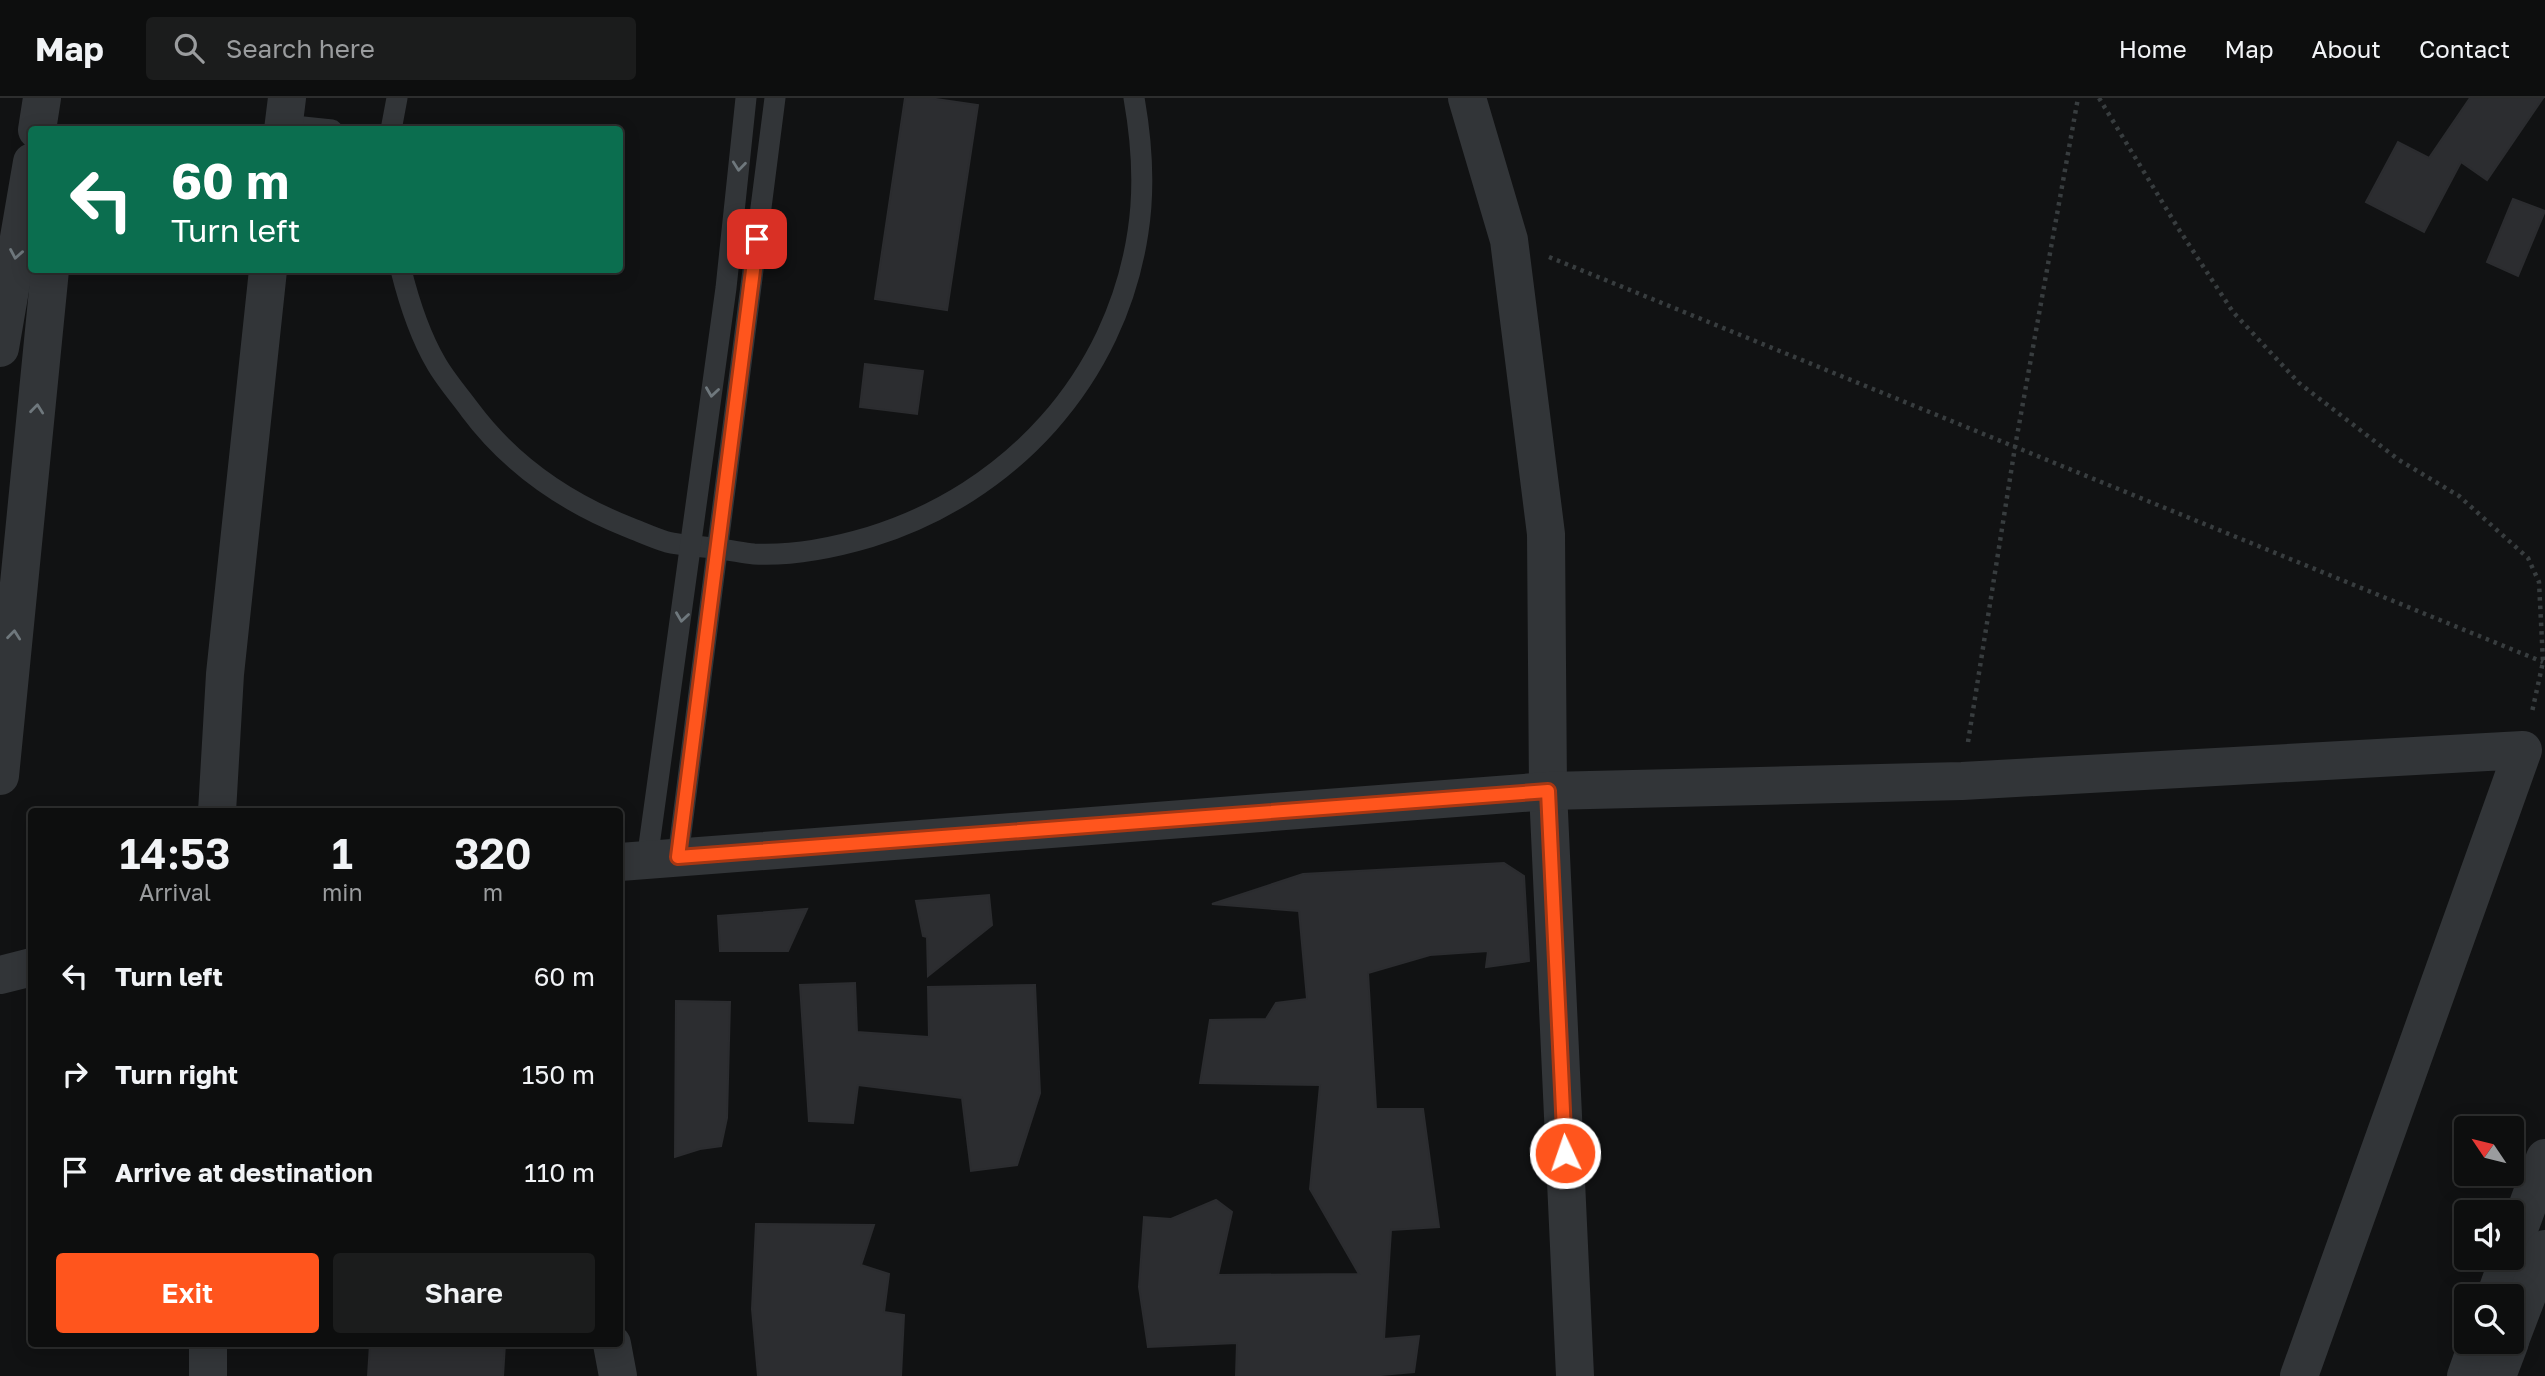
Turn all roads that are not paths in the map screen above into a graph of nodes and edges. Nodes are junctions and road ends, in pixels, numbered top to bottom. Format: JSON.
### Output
{"nodes":[{"id":1,"x":42,"y":98,"type":"edge"},
{"id":2,"x":68,"y":98,"type":"edge"},
{"id":3,"x":397,"y":98,"type":"edge"},
{"id":4,"x":1134,"y":98,"type":"edge"},
{"id":5,"x":1467,"y":98,"type":"edge"},
{"id":6,"x":746,"y":103,"type":"edge"},
{"id":7,"x":774,"y":104,"type":"edge"},
{"id":8,"x":285,"y":117,"type":"edge"},
{"id":9,"x":38,"y":126,"type":"edge"},
{"id":10,"x":64,"y":126,"type":"edge"},
{"id":11,"x":318,"y":126,"type":"edge"},
{"id":12,"x":392,"y":126,"type":"edge"},
{"id":13,"x":28,"y":185,"type":"edge"},
{"id":14,"x":50,"y":273,"type":"edge"},
{"id":15,"x":268,"y":273,"type":"edge"},
{"id":16,"x":402,"y":273,"type":"edge"},
{"id":17,"x":726,"y":288,"type":"junction"},
{"id":18,"x":750,"y":290,"type":"junction"},
{"id":19,"x":0,"y":348,"type":"edge"},
{"id":20,"x":692,"y":545,"type":"junction"},
{"id":21,"x":719,"y":549,"type":"junction"},
{"id":22,"x":0,"y":776,"type":"edge"},
{"id":23,"x":1548,"y":791,"type":"junction"},
{"id":24,"x":217,"y":808,"type":"edge"},
{"id":25,"x":648,"y":860,"type":"edge"},
{"id":26,"x":28,"y":968,"type":"edge"},
{"id":27,"x":0,"y":975,"type":"edge"},
{"id":28,"x":2545,"y":1158,"type":"edge"},
{"id":29,"x":2524,"y":1215,"type":"edge"},
{"id":30,"x":2545,"y":1249,"type":"edge"},
{"id":31,"x":2524,"y":1304,"type":"edge"},
{"id":32,"x":208,"y":1347,"type":"edge"},
{"id":33,"x":613,"y":1347,"type":"edge"},
{"id":34,"x":2474,"y":1354,"type":"edge"},
{"id":35,"x":2505,"y":1354,"type":"edge"},
{"id":36,"x":208,"y":1376,"type":"edge"},
{"id":37,"x":618,"y":1376,"type":"edge"},
{"id":38,"x":1575,"y":1376,"type":"edge"},
{"id":39,"x":2299,"y":1376,"type":"edge"},
{"id":40,"x":2466,"y":1376,"type":"edge"},
{"id":41,"x":2497,"y":1376,"type":"edge"}],
"edges":[{"from":1,"to":9,"type":"street"},
{"from":2,"to":10,"type":"street"},
{"from":3,"to":12,"type":"lane"},
{"from":4,"to":21,"type":"lane"},
{"from":5,"to":23,"type":"street"},
{"from":6,"to":7,"type":"lane"},
{"from":6,"to":17,"type":"lane","one_way":true},
{"from":7,"to":18,"type":"lane"},
{"from":8,"to":11,"type":"lane"},
{"from":13,"to":19,"type":"street","one_way":true},
{"from":22,"to":14,"type":"street","one_way":true},
{"from":15,"to":24,"type":"street"},
{"from":16,"to":20,"type":"lane"},
{"from":17,"to":18,"type":"lane"},
{"from":17,"to":20,"type":"lane","one_way":true},
{"from":18,"to":21,"type":"lane"},
{"from":20,"to":21,"type":"lane"},
{"from":20,"to":25,"type":"lane","one_way":true},
{"from":21,"to":25,"type":"lane"},
{"from":23,"to":25,"type":"street"},
{"from":23,"to":38,"type":"street"},
{"from":23,"to":39,"type":"street"},
{"from":26,"to":27,"type":"street"},
{"from":28,"to":29,"type":"street"},
{"from":30,"to":31,"type":"street"},
{"from":32,"to":36,"type":"street"},
{"from":33,"to":37,"type":"street"},
{"from":34,"to":40,"type":"street"},
{"from":35,"to":41,"type":"street"}]}
